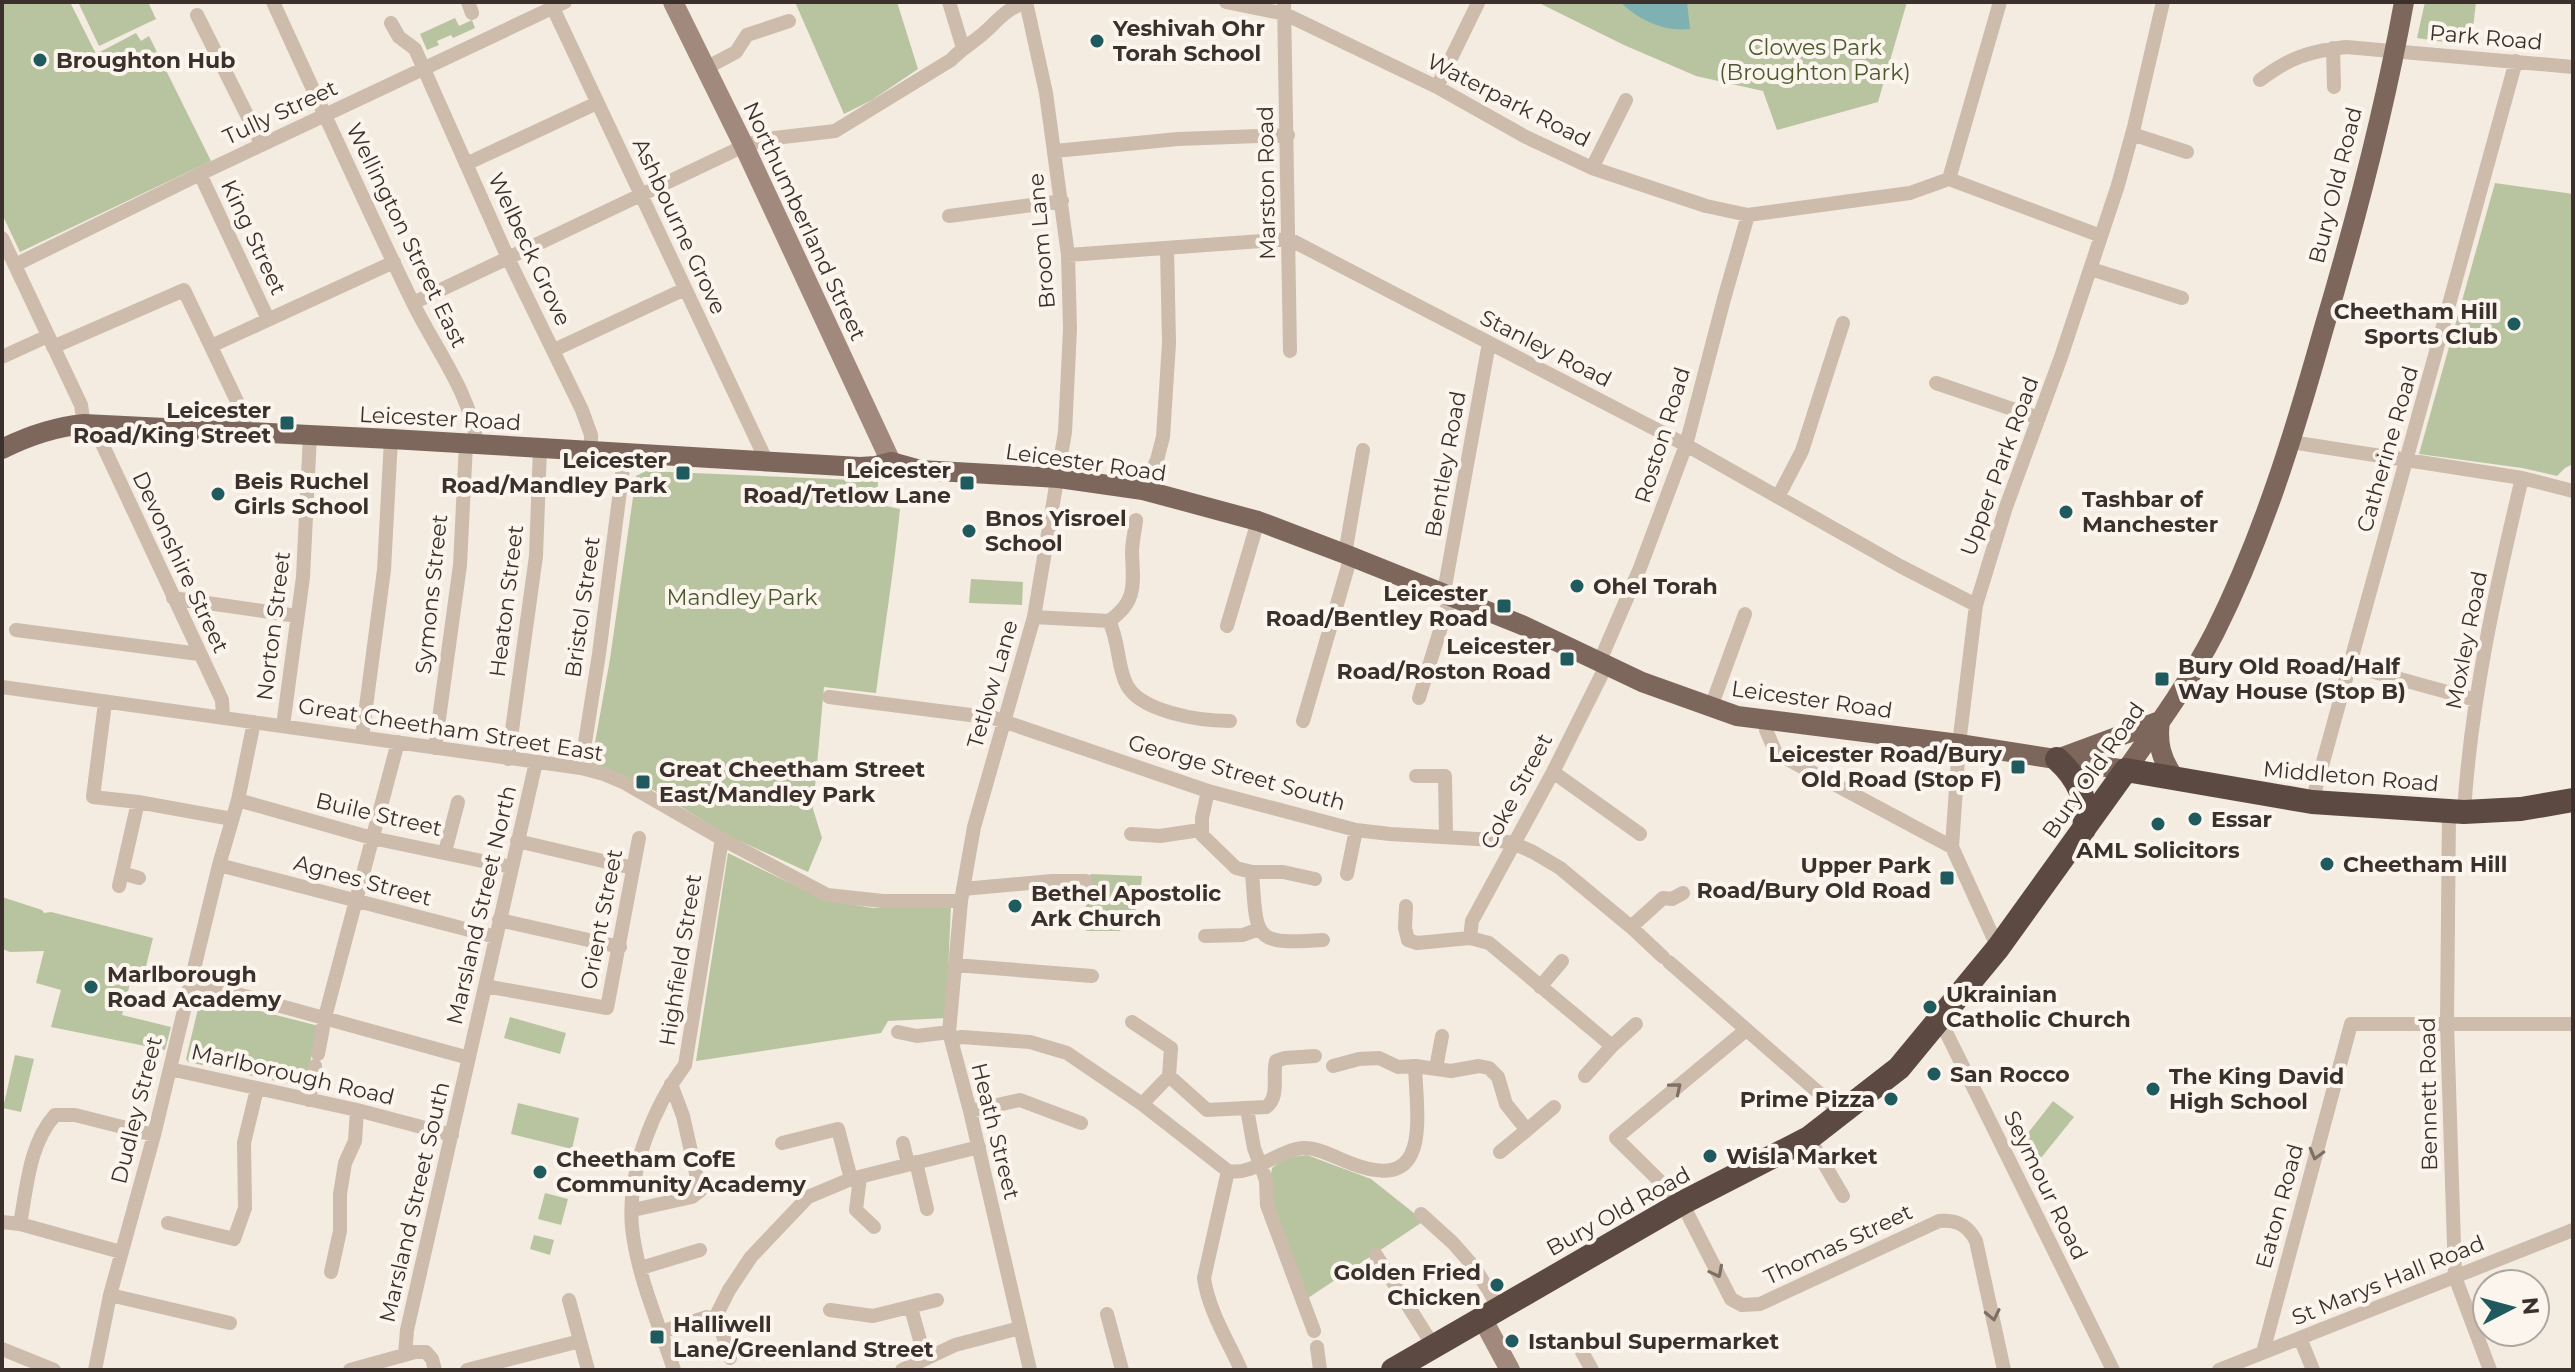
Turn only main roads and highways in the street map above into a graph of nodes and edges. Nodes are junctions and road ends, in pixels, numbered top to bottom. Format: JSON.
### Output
{"nodes":[{"id":1,"x":2404,"y":2,"type":"edge"},
{"id":2,"x":2,"y":449,"type":"edge"},
{"id":3,"x":2160,"y":721,"type":"junction"},
{"id":4,"x":2057,"y":759,"type":"junction"},
{"id":5,"x":2126,"y":770,"type":"junction"},
{"id":6,"x":2174,"y":777,"type":"junction"},
{"id":7,"x":2573,"y":800,"type":"edge"},
{"id":8,"x":2084,"y":829,"type":"junction"},
{"id":9,"x":1393,"y":1370,"type":"edge"}],
"edges":[{"from":1,"to":3,"type":"main road","name":"Bury Old Road"},
{"from":2,"to":4,"type":"main road","name":"Leicester Road"},
{"from":3,"to":4,"type":"main road"},
{"from":3,"to":5,"type":"main road","name":"Bury Old Road"},
{"from":3,"to":6,"type":"main road"},
{"from":4,"to":5,"type":"main road","name":"Leicester Road"},
{"from":4,"to":8,"type":"highway"},
{"from":5,"to":6,"type":"highway","name":"Middleton Road"},
{"from":5,"to":8,"type":"highway","name":"Bury Old Road"},
{"from":6,"to":7,"type":"highway","name":"Middleton Road"},
{"from":8,"to":9,"type":"highway","name":"Bury Old Road"}]}
